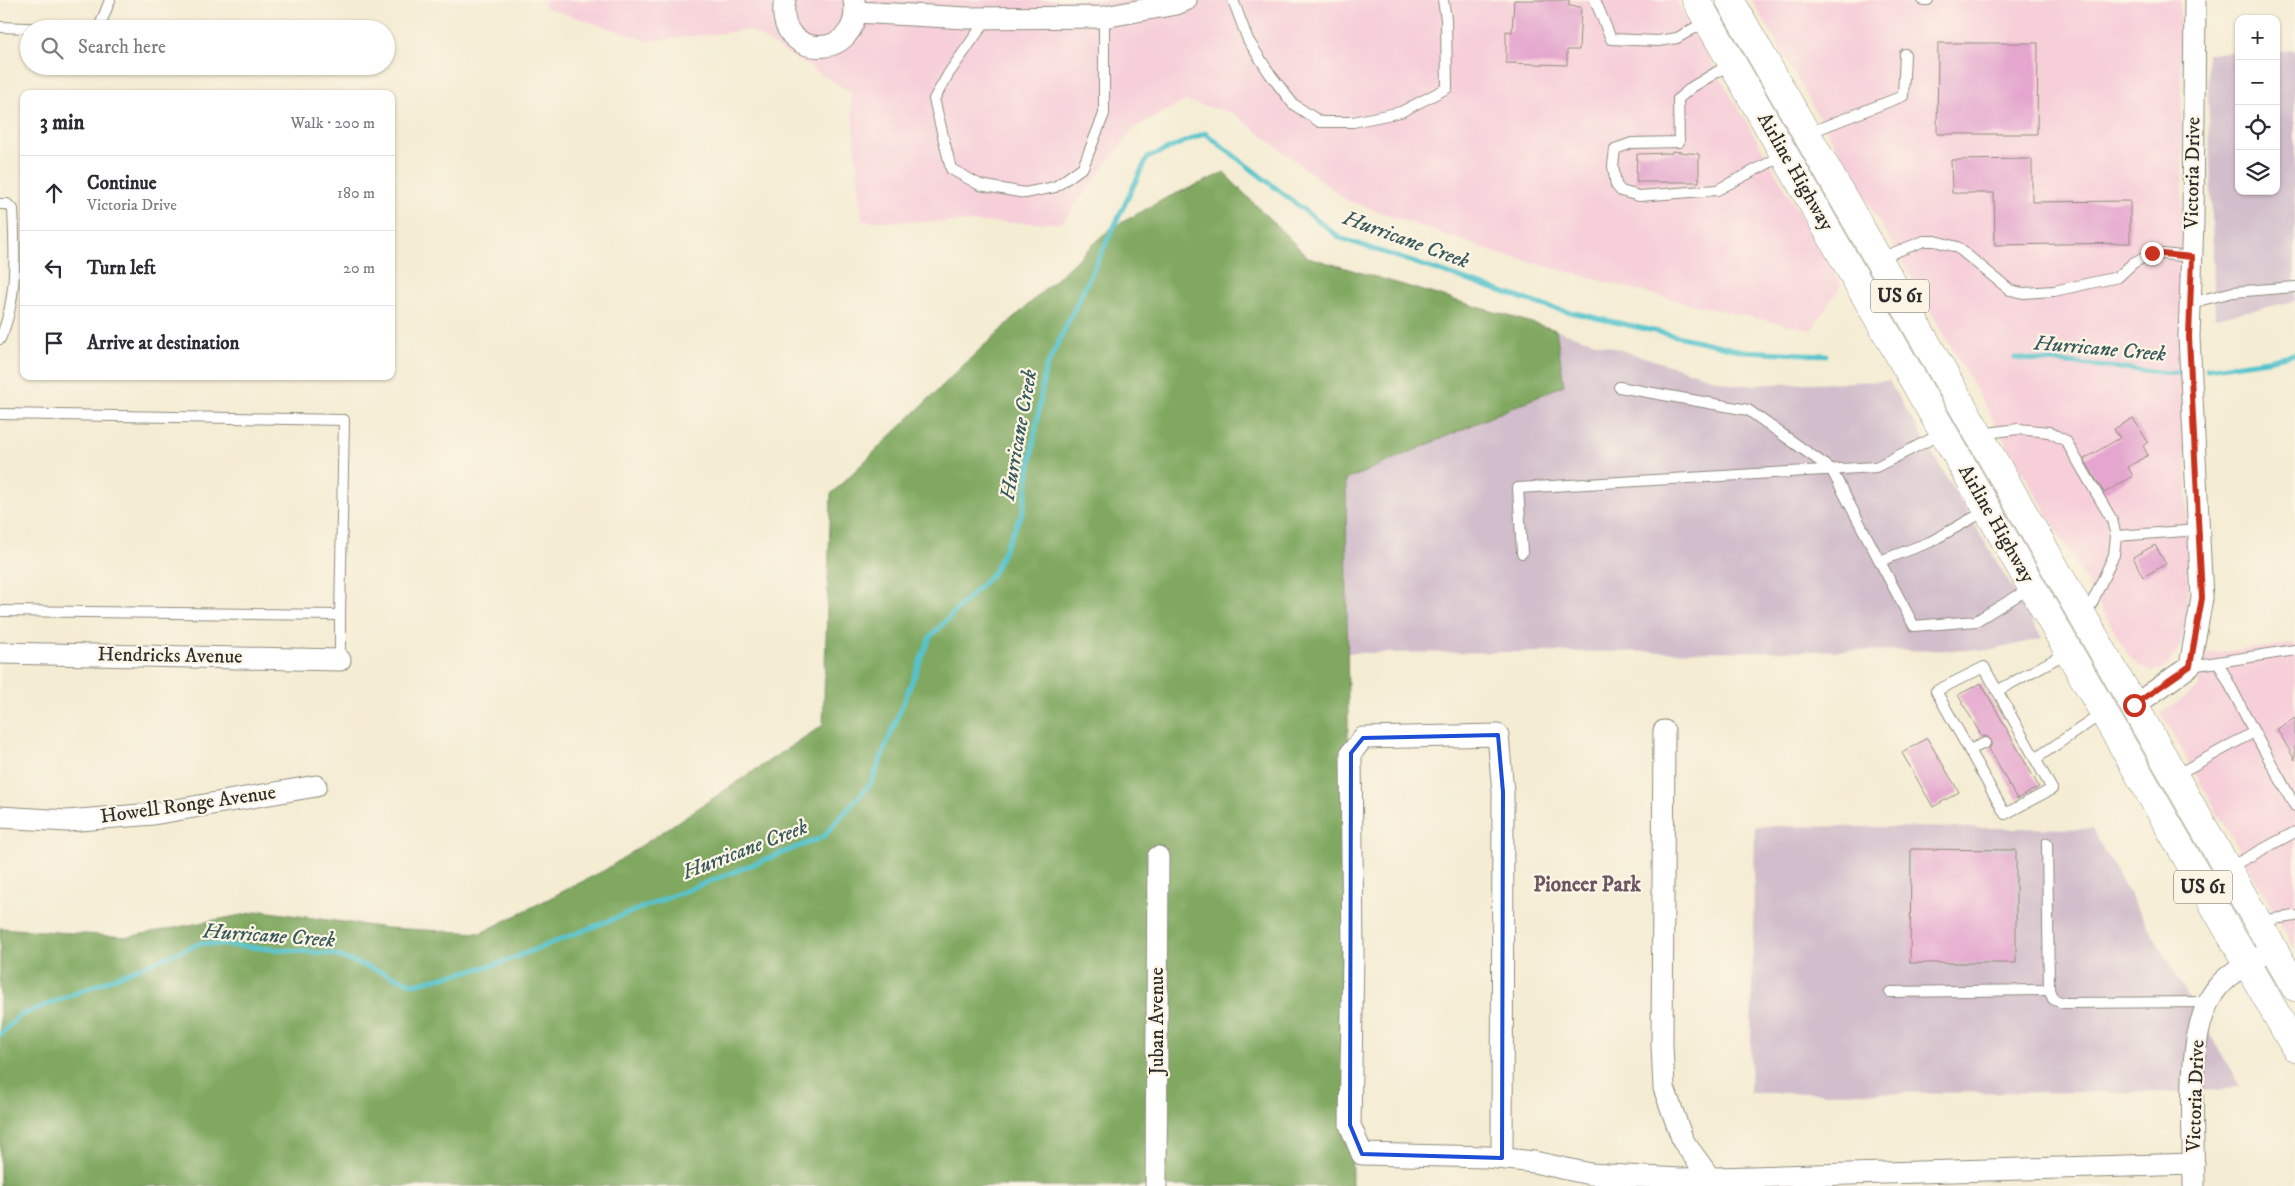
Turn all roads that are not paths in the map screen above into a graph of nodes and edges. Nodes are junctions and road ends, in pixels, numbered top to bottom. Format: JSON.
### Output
{"nodes":[{"id":1,"x":110,"y":0,"type":"edge"},
{"id":2,"x":785,"y":0,"type":"edge"},
{"id":3,"x":1186,"y":0,"type":"edge"},
{"id":4,"x":1233,"y":0,"type":"edge"},
{"id":5,"x":1443,"y":0,"type":"edge"},
{"id":6,"x":1595,"y":0,"type":"edge"},
{"id":7,"x":1923,"y":0,"type":"edge"},
{"id":8,"x":1928,"y":0,"type":"edge"},
{"id":9,"x":2195,"y":0,"type":"edge"},
{"id":10,"x":855,"y":6,"type":"edge"},
{"id":11,"x":1738,"y":10,"type":"edge"},
{"id":12,"x":1104,"y":16,"type":"junction"},
{"id":13,"x":988,"y":17,"type":"junction"},
{"id":14,"x":102,"y":20,"type":"edge"},
{"id":15,"x":0,"y":27,"type":"edge"},
{"id":16,"x":20,"y":28,"type":"edge"},
{"id":17,"x":1714,"y":31,"type":"edge"},
{"id":18,"x":1904,"y":54,"type":"dead end"},
{"id":19,"x":1807,"y":134,"type":"junction"},
{"id":20,"x":1785,"y":155,"type":"junction"},
{"id":21,"x":0,"y":204,"type":"edge"},
{"id":22,"x":2192,"y":257,"type":"junction"},
{"id":23,"x":1879,"y":258,"type":"junction"},
{"id":24,"x":2295,"y":287,"type":"edge"},
{"id":25,"x":2190,"y":303,"type":"junction"},
{"id":26,"x":0,"y":339,"type":"edge"},
{"id":27,"x":1619,"y":387,"type":"dead end"},
{"id":28,"x":0,"y":414,"type":"edge"},
{"id":29,"x":1974,"y":426,"type":"junction"},
{"id":30,"x":1944,"y":433,"type":"junction"},
{"id":31,"x":1831,"y":469,"type":"junction"},
{"id":32,"x":1988,"y":510,"type":"junction"},
{"id":33,"x":2199,"y":530,"type":"junction"},
{"id":34,"x":2116,"y":536,"type":"junction"},
{"id":35,"x":1522,"y":553,"type":"dead end"},
{"id":36,"x":1880,"y":561,"type":"junction"},
{"id":37,"x":2032,"y":587,"type":"junction"},
{"id":38,"x":0,"y":611,"type":"edge"},
{"id":39,"x":340,"y":615,"type":"junction"},
{"id":40,"x":2085,"y":619,"type":"junction"},
{"id":41,"x":2295,"y":650,"type":"edge"},
{"id":42,"x":2069,"y":651,"type":"junction"},
{"id":43,"x":0,"y":653,"type":"edge"},
{"id":44,"x":340,"y":660,"type":"joint"},
{"id":45,"x":2218,"y":662,"type":"junction"},
{"id":46,"x":2190,"y":666,"type":"junction"},
{"id":47,"x":1997,"y":691,"type":"junction"},
{"id":48,"x":2134,"y":705,"type":"junction"},
{"id":49,"x":2104,"y":713,"type":"junction"},
{"id":50,"x":1664,"y":731,"type":"dead end"},
{"id":51,"x":2254,"y":732,"type":"junction"},
{"id":52,"x":1985,"y":743,"type":"dead end"},
{"id":53,"x":1969,"y":750,"type":"junction"},
{"id":54,"x":2035,"y":759,"type":"junction"},
{"id":55,"x":2174,"y":776,"type":"junction"},
{"id":56,"x":316,"y":786,"type":"dead end"},
{"id":57,"x":2295,"y":806,"type":"edge"},
{"id":58,"x":0,"y":817,"type":"edge"},
{"id":59,"x":2295,"y":832,"type":"edge"},
{"id":60,"x":2047,"y":843,"type":"dead end"},
{"id":61,"x":1158,"y":857,"type":"dead end"},
{"id":62,"x":2227,"y":869,"type":"junction"},
{"id":63,"x":2295,"y":916,"type":"edge"},
{"id":64,"x":2257,"y":921,"type":"junction"},
{"id":65,"x":2273,"y":949,"type":"junction"},
{"id":66,"x":2247,"y":964,"type":"junction"},
{"id":67,"x":2295,"y":988,"type":"edge"},
{"id":68,"x":2049,"y":990,"type":"junction"},
{"id":69,"x":1890,"y":992,"type":"dead end"},
{"id":70,"x":2209,"y":1002,"type":"junction"},
{"id":71,"x":2295,"y":1048,"type":"edge"},
{"id":72,"x":1502,"y":1158,"type":"junction"},
{"id":73,"x":2194,"y":1164,"type":"junction"},
{"id":74,"x":1710,"y":1178,"type":"junction"},
{"id":75,"x":1156,"y":1186,"type":"edge"},
{"id":76,"x":2194,"y":1186,"type":"edge"}],
"edges":[{"from":1,"to":14,"type":"lane"},
{"from":2,"to":10,"type":"street"},
{"from":3,"to":12,"type":"street"},
{"from":4,"to":5,"type":"lane"},
{"from":6,"to":17,"type":"lane"},
{"from":7,"to":8,"type":"lane"},
{"from":9,"to":22,"type":"street","name":"Victoria Drive"},
{"from":10,"to":13,"type":"street"},
{"from":11,"to":17,"type":"highway"},
{"from":11,"to":19,"type":"highway","name":"Airline Highway","number":"US 61"},
{"from":12,"to":13,"type":"street"},
{"from":12,"to":13,"type":"lane"},
{"from":15,"to":16,"type":"lane"},
{"from":17,"to":20,"type":"highway","name":"Airline Highway","number":"US 61"},
{"from":17,"to":20,"type":"lane"},
{"from":18,"to":19,"type":"lane"},
{"from":19,"to":23,"type":"highway","name":"Airline Highway","number":"US 61"},
{"from":20,"to":30,"type":"highway","name":"Airline Highway","number":"US 61"},
{"from":21,"to":26,"type":"lane"},
{"from":22,"to":23,"type":"lane"},
{"from":22,"to":25,"type":"street","name":"Victoria Drive"},
{"from":23,"to":29,"type":"highway","name":"Airline Highway","number":"US 61"},
{"from":24,"to":25,"type":"lane"},
{"from":25,"to":33,"type":"street","name":"Victoria Drive"},
{"from":27,"to":31,"type":"lane"},
{"from":28,"to":39,"type":"lane"},
{"from":29,"to":30,"type":"highway"},
{"from":29,"to":34,"type":"lane"},
{"from":29,"to":40,"type":"highway","name":"Airline Highway","number":"US 61"},
{"from":30,"to":31,"type":"lane"},
{"from":30,"to":32,"type":"highway","name":"Airline Highway","number":"US 61"},
{"from":31,"to":35,"type":"lane"},
{"from":31,"to":36,"type":"lane"},
{"from":32,"to":36,"type":"lane"},
{"from":32,"to":37,"type":"highway","name":"Airline Highway","number":"US 61"},
{"from":33,"to":34,"type":"lane"},
{"from":33,"to":46,"type":"street","name":"Victoria Drive"},
{"from":34,"to":40,"type":"lane"},
{"from":36,"to":37,"type":"lane"},
{"from":37,"to":42,"type":"highway","name":"Airline Highway","number":"US 61"},
{"from":38,"to":39,"type":"lane"},
{"from":39,"to":44,"type":"lane"},
{"from":40,"to":48,"type":"highway","name":"Airline Highway","number":"US 61"},
{"from":41,"to":45,"type":"lane"},
{"from":42,"to":47,"type":"lane"},
{"from":42,"to":49,"type":"highway","name":"Airline Highway","number":"US 61"},
{"from":43,"to":44,"type":"street","name":"Hendricks Avenue"},
{"from":45,"to":46,"type":"lane"},
{"from":45,"to":51,"type":"lane"},
{"from":46,"to":48,"type":"street"},
{"from":47,"to":53,"type":"lane"},
{"from":47,"to":54,"type":"lane"},
{"from":48,"to":49,"type":"highway"},
{"from":48,"to":55,"type":"highway","name":"Airline Highway","number":"US 61"},
{"from":49,"to":54,"type":"lane"},
{"from":49,"to":66,"type":"highway","name":"Airline Highway","number":"US 61"},
{"from":50,"to":74,"type":"street"},
{"from":51,"to":55,"type":"lane"},
{"from":51,"to":57,"type":"lane"},
{"from":52,"to":53,"type":"lane"},
{"from":53,"to":54,"type":"lane"},
{"from":55,"to":62,"type":"highway","name":"Airline Highway","number":"US 61"},
{"from":56,"to":58,"type":"street","name":"Howell Ronge Avenue"},
{"from":59,"to":62,"type":"lane"},
{"from":60,"to":68,"type":"lane"},
{"from":61,"to":75,"type":"street","name":"Juban Avenue"},
{"from":62,"to":64,"type":"highway","name":"Airline Highway","number":"US 61"},
{"from":63,"to":64,"type":"lane"},
{"from":64,"to":65,"type":"highway","name":"Airline Highway","number":"US 61"},
{"from":65,"to":66,"type":"street","name":"Victoria Drive"},
{"from":65,"to":67,"type":"highway","name":"Airline Highway","number":"US 61"},
{"from":66,"to":70,"type":"street","name":"Victoria Drive"},
{"from":66,"to":71,"type":"highway","name":"Airline Highway","number":"US 61"},
{"from":68,"to":69,"type":"lane"},
{"from":68,"to":70,"type":"lane"},
{"from":70,"to":73,"type":"street","name":"Victoria Drive"},
{"from":72,"to":72,"type":"street"},
{"from":72,"to":74,"type":"street"},
{"from":73,"to":74,"type":"street"},
{"from":73,"to":76,"type":"street","name":"Victoria Drive"}]}
